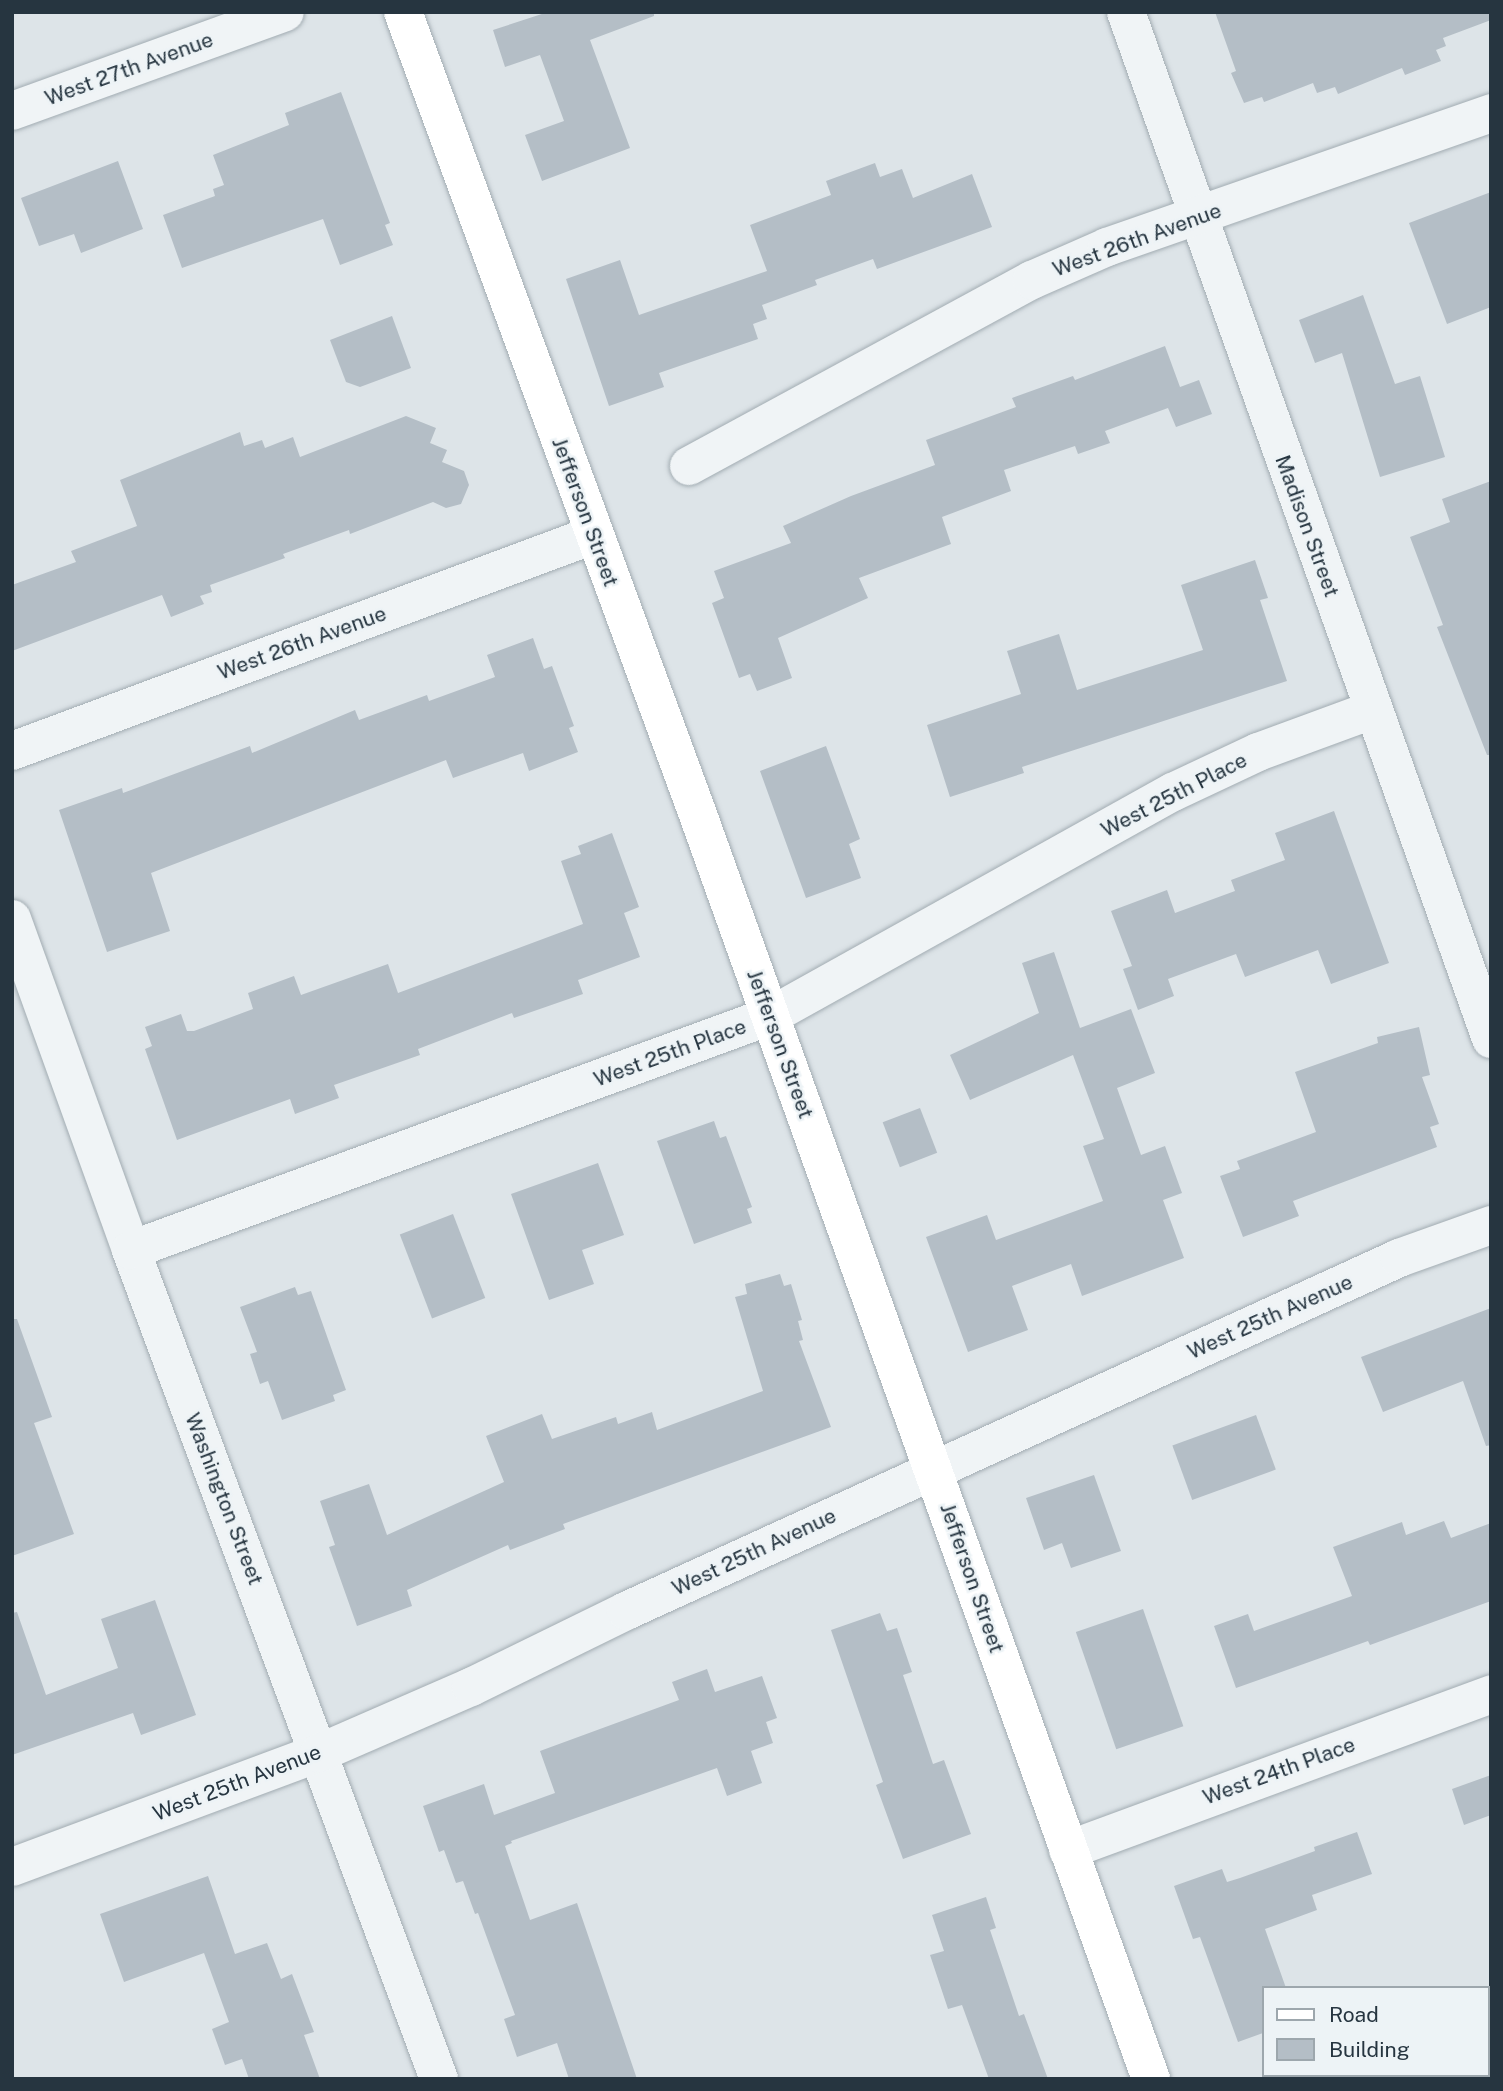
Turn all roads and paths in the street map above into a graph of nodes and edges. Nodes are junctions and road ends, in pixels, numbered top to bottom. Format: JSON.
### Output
{"nodes":[{"id":1,"x":285,"y":12,"type":"edge"},
{"id":2,"x":403,"y":12,"type":"edge"},
{"id":3,"x":1126,"y":12,"type":"edge"},
{"id":4,"x":12,"y":111,"type":"edge"},
{"id":5,"x":1491,"y":113,"type":"edge"},
{"id":6,"x":1197,"y":217,"type":"junction"},
{"id":7,"x":689,"y":466,"type":"dead end"},
{"id":8,"x":593,"y":535,"type":"junction"},
{"id":9,"x":1372,"y":710,"type":"junction"},
{"id":10,"x":12,"y":751,"type":"edge"},
{"id":11,"x":12,"y":919,"type":"edge"},
{"id":12,"x":770,"y":1016,"type":"junction"},
{"id":13,"x":1491,"y":1040,"type":"edge"},
{"id":14,"x":1491,"y":1225,"type":"edge"},
{"id":15,"x":131,"y":1250,"type":"junction"},
{"id":16,"x":934,"y":1470,"type":"junction"},
{"id":17,"x":1491,"y":1694,"type":"edge"},
{"id":18,"x":319,"y":1753,"type":"junction"},
{"id":19,"x":1068,"y":1850,"type":"junction"},
{"id":20,"x":12,"y":1867,"type":"edge"},
{"id":21,"x":439,"y":2079,"type":"edge"},
{"id":22,"x":1152,"y":2079,"type":"edge"}],
"edges":[{"from":1,"to":4,"type":"street","name":"West 27th Avenue"},
{"from":2,"to":8,"type":"street","name":"Jefferson Street"},
{"from":3,"to":6,"type":"street","name":"Madison Street"},
{"from":5,"to":6,"type":"street","name":"West 26th Avenue"},
{"from":6,"to":7,"type":"street","name":"West 26th Avenue"},
{"from":6,"to":9,"type":"street","name":"Madison Street"},
{"from":8,"to":10,"type":"street","name":"West 26th Avenue"},
{"from":8,"to":12,"type":"street","name":"Jefferson Street"},
{"from":9,"to":12,"type":"street","name":"West 25th Place"},
{"from":9,"to":13,"type":"street","name":"Madison Street"},
{"from":11,"to":15,"type":"street","name":"Washington Street"},
{"from":12,"to":15,"type":"street","name":"West 25th Place"},
{"from":12,"to":16,"type":"street","name":"Jefferson Street"},
{"from":14,"to":16,"type":"street","name":"West 25th Avenue"},
{"from":15,"to":18,"type":"street","name":"Washington Street"},
{"from":16,"to":18,"type":"street","name":"West 25th Avenue"},
{"from":16,"to":19,"type":"street","name":"Jefferson Street"},
{"from":17,"to":19,"type":"street","name":"West 24th Place"},
{"from":18,"to":20,"type":"street","name":"West 25th Avenue"},
{"from":18,"to":21,"type":"street","name":"Washington Street"},
{"from":19,"to":22,"type":"street","name":"Jefferson Street"}]}
